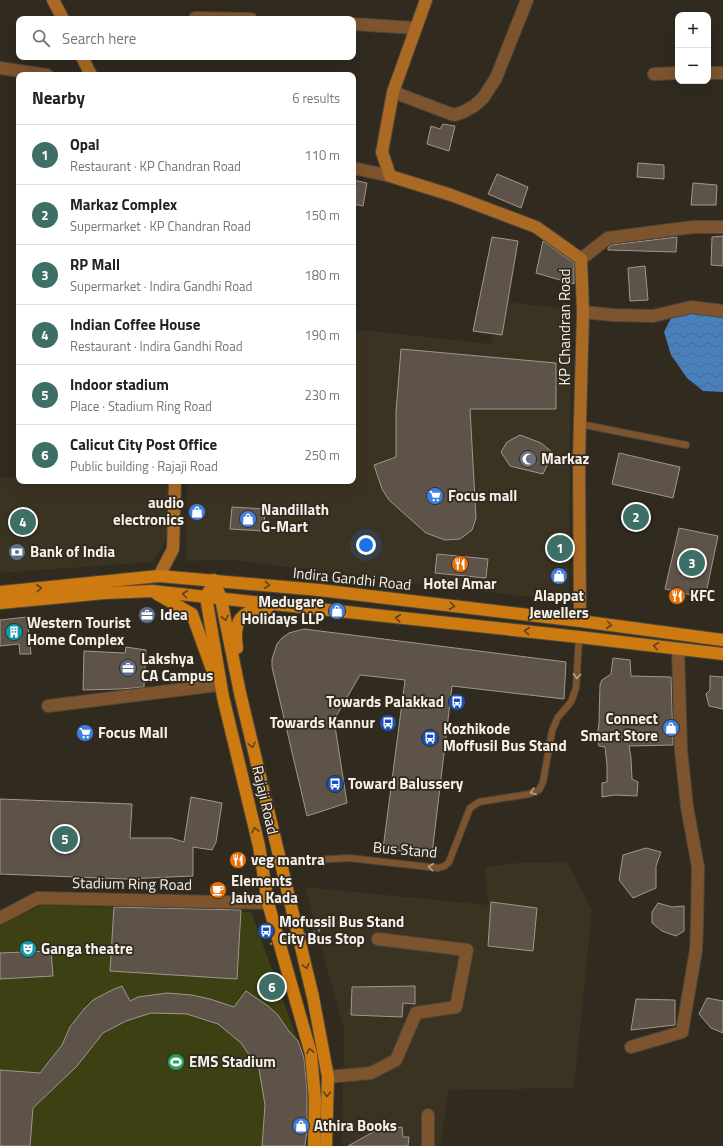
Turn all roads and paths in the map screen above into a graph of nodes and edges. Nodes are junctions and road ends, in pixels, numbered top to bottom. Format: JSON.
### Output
{"nodes":[{"id":1,"x":53,"y":0,"type":"edge"},
{"id":2,"x":426,"y":0,"type":"edge"},
{"id":3,"x":527,"y":0,"type":"edge"},
{"id":4,"x":61,"y":16,"type":"edge"},
{"id":5,"x":356,"y":24,"type":"edge"},
{"id":6,"x":415,"y":28,"type":"junction"},
{"id":7,"x":84,"y":60,"type":"edge"},
{"id":8,"x":0,"y":68,"type":"edge"},
{"id":9,"x":27,"y":72,"type":"edge"},
{"id":10,"x":90,"y":72,"type":"edge"},
{"id":11,"x":711,"y":73,"type":"edge"},
{"id":12,"x":723,"y":73,"type":"edge"},
{"id":13,"x":654,"y":74,"type":"dead end"},
{"id":14,"x":675,"y":74,"type":"edge"},
{"id":15,"x":393,"y":92,"type":"junction"},
{"id":16,"x":356,"y":169,"type":"edge"},
{"id":17,"x":390,"y":176,"type":"junction"},
{"id":18,"x":723,"y":227,"type":"edge"},
{"id":19,"x":581,"y":259,"type":"junction"},
{"id":20,"x":723,"y":311,"type":"edge"},
{"id":21,"x":583,"y":312,"type":"junction"},
{"id":22,"x":580,"y":424,"type":"junction"},
{"id":23,"x":686,"y":445,"type":"dead end"},
{"id":24,"x":175,"y":484,"type":"edge"},
{"id":25,"x":159,"y":576,"type":"junction"},
{"id":26,"x":214,"y":580,"type":"junction"},
{"id":27,"x":152,"y":591,"type":"junction"},
{"id":28,"x":0,"y":592,"type":"edge"},
{"id":29,"x":206,"y":597,"type":"junction"},
{"id":30,"x":221,"y":599,"type":"junction"},
{"id":31,"x":0,"y":603,"type":"edge"},
{"id":32,"x":290,"y":607,"type":"junction"},
{"id":33,"x":580,"y":621,"type":"junction"},
{"id":34,"x":579,"y":637,"type":"junction"},
{"id":35,"x":719,"y":639,"type":"edge"},
{"id":36,"x":678,"y":649,"type":"junction"},
{"id":37,"x":720,"y":654,"type":"edge"},
{"id":38,"x":218,"y":685,"type":"junction"},
{"id":39,"x":240,"y":693,"type":"junction"},
{"id":40,"x":223,"y":697,"type":"junction"},
{"id":41,"x":48,"y":706,"type":"dead end"},
{"id":42,"x":280,"y":862,"type":"junction"},
{"id":43,"x":268,"y":903,"type":"junction"},
{"id":44,"x":0,"y":918,"type":"edge"},
{"id":45,"x":321,"y":930,"type":"dead end"},
{"id":46,"x":378,"y":939,"type":"dead end"},
{"id":47,"x":270,"y":944,"type":"dead end"},
{"id":48,"x":631,"y":1047,"type":"dead end"},
{"id":49,"x":328,"y":1077,"type":"junction"},
{"id":50,"x":428,"y":1115,"type":"dead end"},
{"id":51,"x":314,"y":1146,"type":"edge"},
{"id":52,"x":326,"y":1146,"type":"edge"},
{"id":53,"x":428,"y":1146,"type":"edge"}],
"edges":[{"from":1,"to":4,"type":"street"},
{"from":2,"to":6,"type":"street"},
{"from":3,"to":15,"type":"street"},
{"from":5,"to":6,"type":"street"},
{"from":6,"to":15,"type":"street"},
{"from":7,"to":10,"type":"street"},
{"from":8,"to":9,"type":"street"},
{"from":11,"to":12,"type":"street"},
{"from":13,"to":14,"type":"street"},
{"from":15,"to":17,"type":"street"},
{"from":16,"to":17,"type":"street"},
{"from":17,"to":19,"type":"street","name":"KP Chandran Road"},
{"from":18,"to":19,"type":"street"},
{"from":19,"to":21,"type":"street","name":"KP Chandran Road"},
{"from":20,"to":21,"type":"street"},
{"from":21,"to":22,"type":"street","name":"KP Chandran Road"},
{"from":22,"to":23,"type":"lane"},
{"from":22,"to":33,"type":"street","name":"KP Chandran Road"},
{"from":24,"to":25,"type":"street"},
{"from":25,"to":26,"type":"main road","name":"Indira Gandhi Road"},
{"from":28,"to":25,"type":"main road","name":"Indira Gandhi Road","one_way":true},
{"from":26,"to":29,"type":"main road"},
{"from":26,"to":30,"type":"main road"},
{"from":26,"to":33,"type":"main road","name":"Indira Gandhi Road","one_way":true},
{"from":29,"to":27,"type":"main road","one_way":true},
{"from":27,"to":31,"type":"main road"},
{"from":27,"to":38,"type":"main road"},
{"from":29,"to":30,"type":"main road"},
{"from":29,"to":40,"type":"main road","name":"Rajaji Road"},
{"from":30,"to":32,"type":"main road"},
{"from":30,"to":39,"type":"main road","one_way":true},
{"from":34,"to":32,"type":"main road","one_way":true},
{"from":32,"to":39,"type":"main road"},
{"from":33,"to":35,"type":"main road","name":"Indira Gandhi Road","one_way":true},
{"from":36,"to":34,"type":"main road","one_way":true},
{"from":34,"to":42,"type":"lane","name":"Bus Stand","one_way":true},
{"from":36,"to":37,"type":"main road"},
{"from":36,"to":48,"type":"street"},
{"from":38,"to":40,"type":"main road"},
{"from":38,"to":41,"type":"street"},
{"from":39,"to":42,"type":"main road","one_way":true},
{"from":43,"to":40,"type":"main road","name":"Rajaji Road","one_way":true},
{"from":42,"to":49,"type":"main road","one_way":true},
{"from":43,"to":44,"type":"street","name":"Stadium Ring Road"},
{"from":51,"to":43,"type":"main road","name":"Rajaji Road","one_way":true},
{"from":45,"to":47,"type":"path","bridge":true},
{"from":46,"to":49,"type":"street"},
{"from":49,"to":52,"type":"main road","one_way":true},
{"from":50,"to":53,"type":"street"}]}
